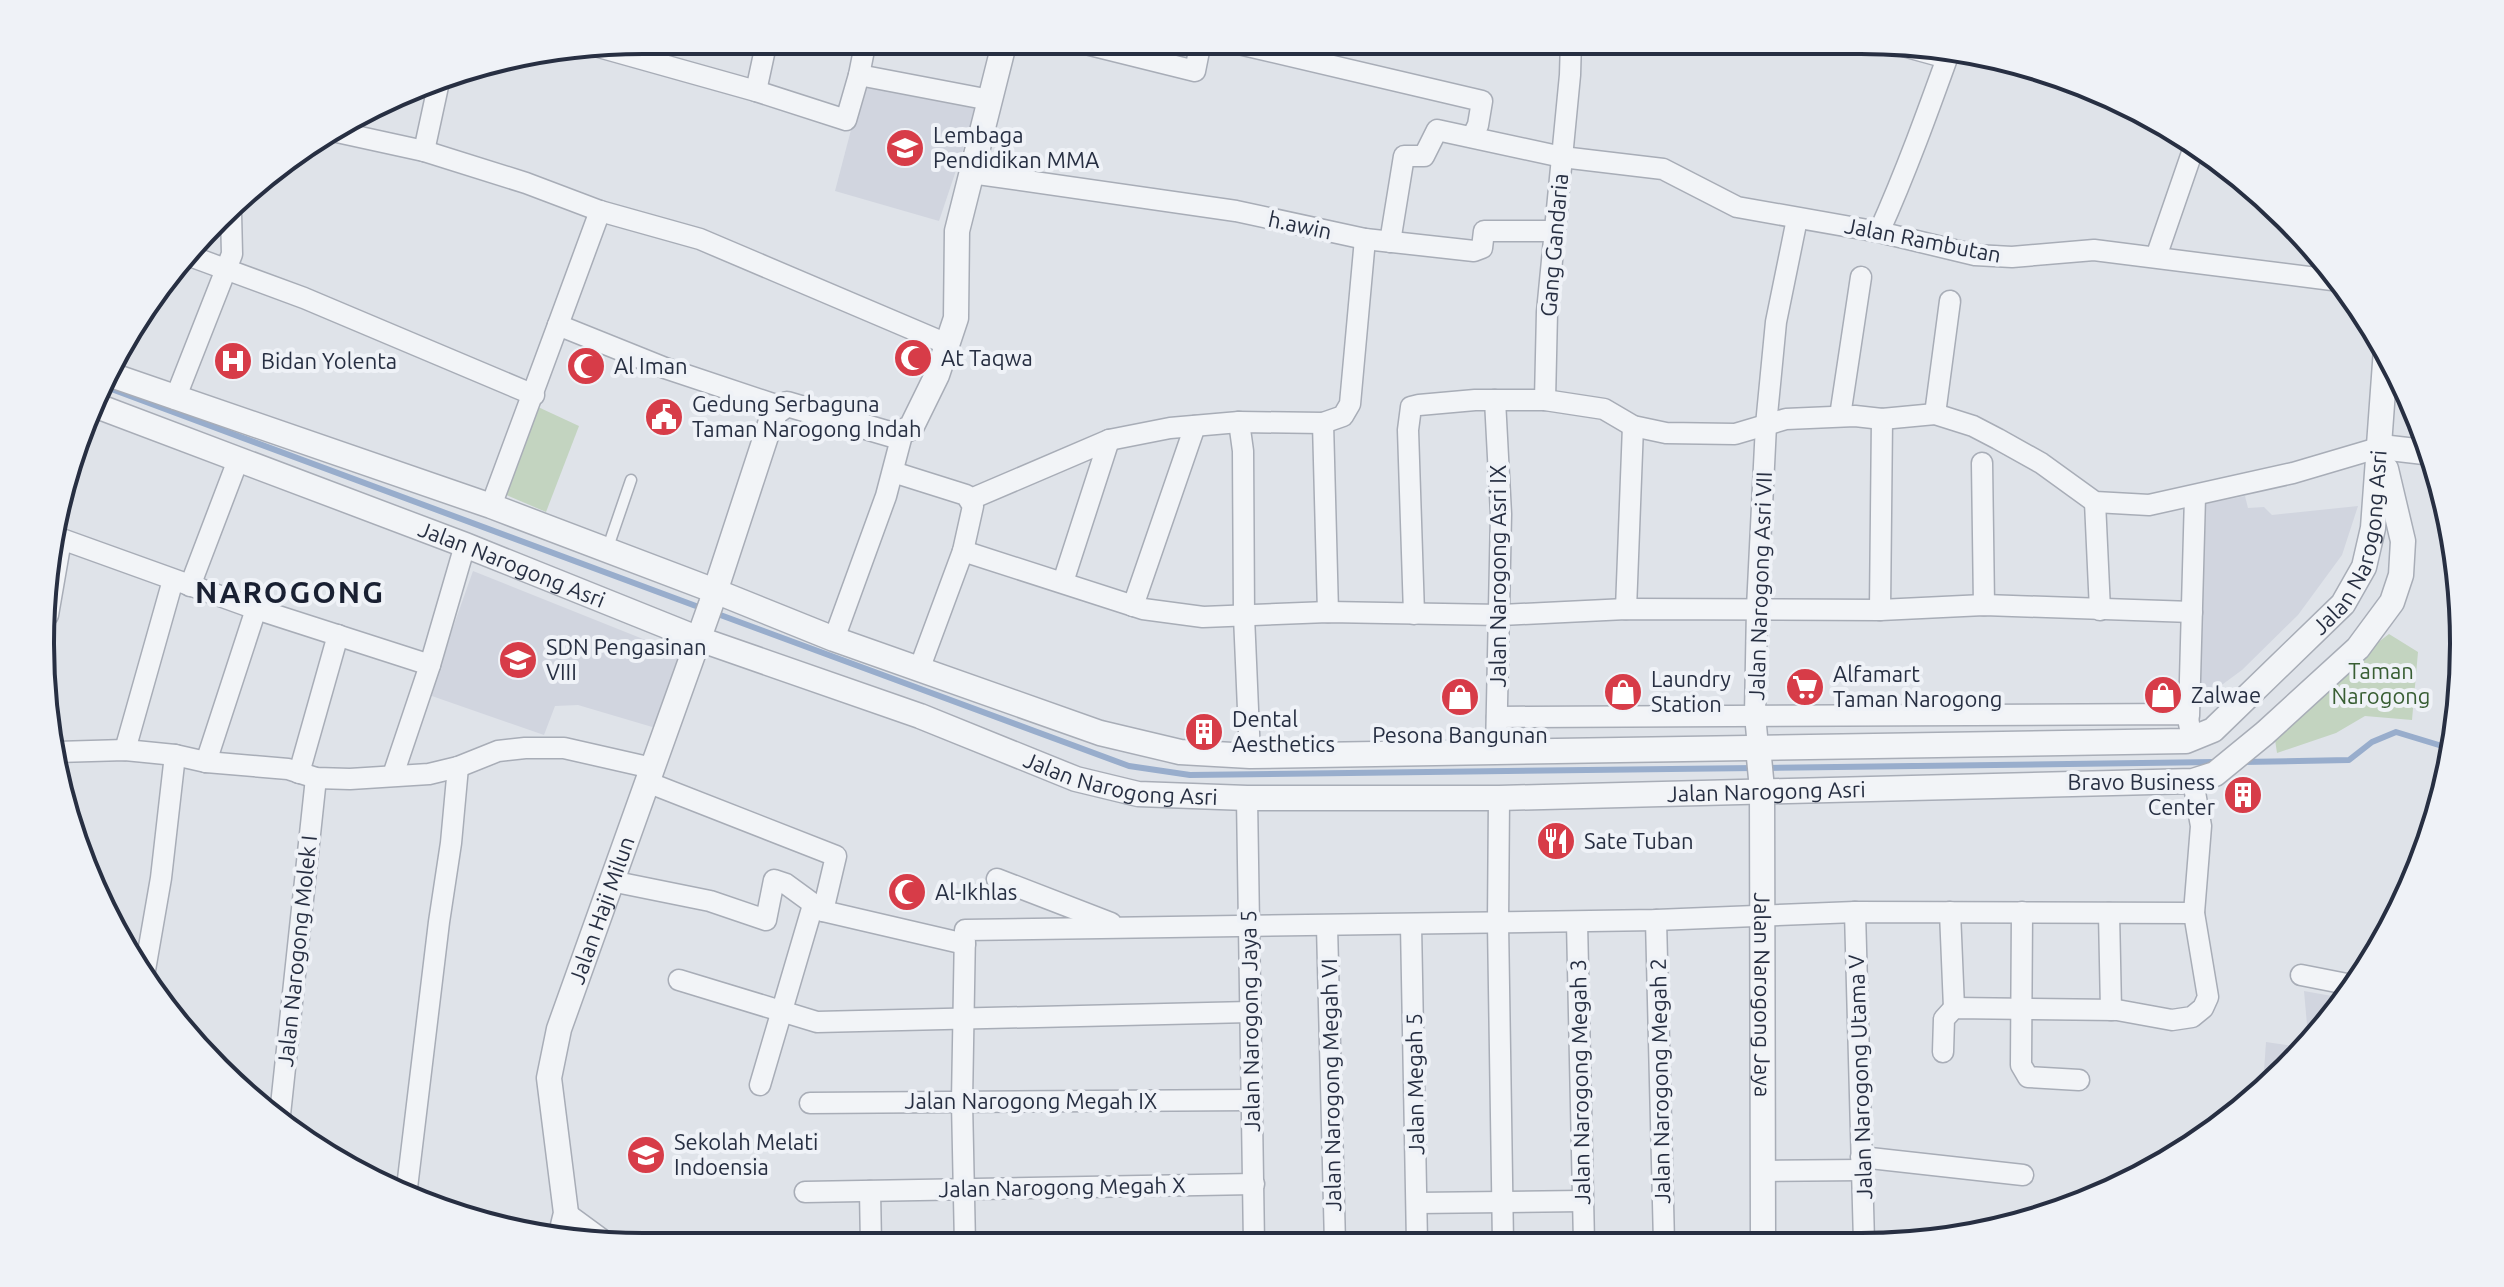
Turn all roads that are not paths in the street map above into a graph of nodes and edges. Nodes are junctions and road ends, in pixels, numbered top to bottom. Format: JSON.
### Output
{"nodes":[{"id":1,"x":626,"y":54,"type":"edge"},
{"id":2,"x":764,"y":54,"type":"edge"},
{"id":3,"x":863,"y":54,"type":"edge"},
{"id":4,"x":1002,"y":54,"type":"edge"},
{"id":5,"x":1126,"y":54,"type":"edge"},
{"id":6,"x":1198,"y":54,"type":"edge"},
{"id":7,"x":1281,"y":54,"type":"edge"},
{"id":8,"x":1570,"y":54,"type":"edge"},
{"id":9,"x":1946,"y":60,"type":"edge"},
{"id":10,"x":859,"y":75,"type":"junction"},
{"id":11,"x":756,"y":91,"type":"junction"},
{"id":12,"x":437,"y":92,"type":"edge"},
{"id":13,"x":990,"y":100,"type":"junction"},
{"id":14,"x":347,"y":134,"type":"edge"},
{"id":15,"x":1472,"y":137,"type":"junction"},
{"id":16,"x":424,"y":151,"type":"junction"},
{"id":17,"x":2191,"y":155,"type":"edge"},
{"id":18,"x":1562,"y":157,"type":"junction"},
{"id":19,"x":971,"y":173,"type":"junction"},
{"id":20,"x":600,"y":211,"type":"junction"},
{"id":21,"x":1797,"y":219,"type":"junction"},
{"id":22,"x":229,"y":225,"type":"edge"},
{"id":23,"x":1555,"y":231,"type":"junction"},
{"id":24,"x":1879,"y":232,"type":"junction"},
{"id":25,"x":1365,"y":239,"type":"junction"},
{"id":26,"x":1390,"y":242,"type":"junction"},
{"id":27,"x":2156,"y":257,"type":"junction"},
{"id":28,"x":197,"y":259,"type":"edge"},
{"id":29,"x":227,"y":269,"type":"junction"},
{"id":30,"x":1861,"y":277,"type":"dead end"},
{"id":31,"x":2323,"y":279,"type":"edge"},
{"id":32,"x":1950,"y":301,"type":"dead end"},
{"id":33,"x":558,"y":325,"type":"junction"},
{"id":34,"x":947,"y":344,"type":"junction"},
{"id":35,"x":2385,"y":375,"type":"edge"},
{"id":36,"x":118,"y":378,"type":"edge"},
{"id":37,"x":534,"y":395,"type":"junction"},
{"id":38,"x":175,"y":399,"type":"junction"},
{"id":39,"x":1495,"y":400,"type":"junction"},
{"id":40,"x":1545,"y":400,"type":"junction"},
{"id":41,"x":782,"y":407,"type":"junction"},
{"id":42,"x":103,"y":408,"type":"edge"},
{"id":43,"x":1935,"y":414,"type":"junction"},
{"id":44,"x":1840,"y":416,"type":"junction"},
{"id":45,"x":1882,"y":419,"type":"junction"},
{"id":46,"x":1239,"y":422,"type":"junction"},
{"id":47,"x":1323,"y":423,"type":"junction"},
{"id":48,"x":1766,"y":425,"type":"junction"},
{"id":49,"x":1195,"y":426,"type":"junction"},
{"id":50,"x":1633,"y":426,"type":"junction"},
{"id":51,"x":903,"y":431,"type":"junction"},
{"id":52,"x":1109,"y":440,"type":"junction"},
{"id":53,"x":2381,"y":447,"type":"junction"},
{"id":54,"x":2418,"y":451,"type":"edge"},
{"id":55,"x":238,"y":460,"type":"junction"},
{"id":56,"x":1982,"y":463,"type":"dead end"},
{"id":57,"x":893,"y":472,"type":"junction"},
{"id":58,"x":631,"y":480,"type":"dead end"},
{"id":59,"x":2195,"y":496,"type":"junction"},
{"id":60,"x":971,"y":499,"type":"junction"},
{"id":61,"x":2095,"y":502,"type":"junction"},
{"id":62,"x":491,"y":506,"type":"junction"},
{"id":63,"x":63,"y":540,"type":"edge"},
{"id":64,"x":465,"y":545,"type":"junction"},
{"id":65,"x":2369,"y":548,"type":"junction"},
{"id":66,"x":2403,"y":548,"type":"junction"},
{"id":67,"x":607,"y":550,"type":"junction"},
{"id":68,"x":963,"y":551,"type":"junction"},
{"id":69,"x":1063,"y":582,"type":"junction"},
{"id":70,"x":182,"y":583,"type":"junction"},
{"id":71,"x":1984,"y":605,"type":"junction"},
{"id":72,"x":1133,"y":606,"type":"junction"},
{"id":73,"x":1757,"y":608,"type":"junction"},
{"id":74,"x":256,"y":609,"type":"junction"},
{"id":75,"x":1626,"y":609,"type":"junction"},
{"id":76,"x":1880,"y":610,"type":"junction"},
{"id":77,"x":2100,"y":610,"type":"junction"},
{"id":78,"x":1328,"y":612,"type":"junction"},
{"id":79,"x":2192,"y":612,"type":"junction"},
{"id":80,"x":1414,"y":614,"type":"junction"},
{"id":81,"x":707,"y":615,"type":"junction"},
{"id":82,"x":1501,"y":615,"type":"junction"},
{"id":83,"x":1244,"y":616,"type":"junction"},
{"id":84,"x":338,"y":635,"type":"junction"},
{"id":85,"x":834,"y":639,"type":"junction"},
{"id":86,"x":430,"y":665,"type":"junction"},
{"id":87,"x":920,"y":667,"type":"junction"},
{"id":88,"x":1755,"y":715,"type":"junction"},
{"id":89,"x":2117,"y":716,"type":"junction"},
{"id":90,"x":1497,"y":717,"type":"junction"},
{"id":91,"x":2191,"y":727,"type":"junction"},
{"id":92,"x":2119,"y":742,"type":"junction"},
{"id":93,"x":125,"y":750,"type":"junction"},
{"id":94,"x":1496,"y":751,"type":"junction"},
{"id":95,"x":64,"y":752,"type":"edge"},
{"id":96,"x":175,"y":755,"type":"junction"},
{"id":97,"x":1250,"y":756,"type":"junction"},
{"id":98,"x":206,"y":762,"type":"junction"},
{"id":99,"x":458,"y":767,"type":"junction"},
{"id":100,"x":1760,"y":768,"type":"junction"},
{"id":101,"x":393,"y":775,"type":"junction"},
{"id":102,"x":650,"y":775,"type":"junction"},
{"id":103,"x":307,"y":776,"type":"junction"},
{"id":104,"x":2193,"y":781,"type":"junction"},
{"id":105,"x":1247,"y":798,"type":"junction"},
{"id":106,"x":1499,"y":798,"type":"junction"},
{"id":107,"x":997,"y":879,"type":"dead end"},
{"id":108,"x":611,"y":881,"type":"junction"},
{"id":109,"x":818,"y":908,"type":"junction"},
{"id":110,"x":1855,"y":912,"type":"junction"},
{"id":111,"x":1950,"y":912,"type":"junction"},
{"id":112,"x":2022,"y":912,"type":"junction"},
{"id":113,"x":2109,"y":913,"type":"junction"},
{"id":114,"x":2194,"y":913,"type":"junction"},
{"id":115,"x":1763,"y":917,"type":"junction"},
{"id":116,"x":1656,"y":920,"type":"junction"},
{"id":117,"x":1577,"y":922,"type":"junction"},
{"id":118,"x":1498,"y":923,"type":"junction"},
{"id":119,"x":1411,"y":925,"type":"junction"},
{"id":120,"x":1118,"y":926,"type":"junction"},
{"id":121,"x":1327,"y":926,"type":"junction"},
{"id":122,"x":1248,"y":928,"type":"junction"},
{"id":123,"x":965,"y":944,"type":"junction"},
{"id":124,"x":147,"y":961,"type":"edge"},
{"id":125,"x":2301,"y":975,"type":"dead end"},
{"id":126,"x":679,"y":980,"type":"dead end"},
{"id":127,"x":2342,"y":983,"type":"edge"},
{"id":128,"x":1954,"y":1008,"type":"junction"},
{"id":129,"x":2022,"y":1009,"type":"junction"},
{"id":130,"x":2111,"y":1010,"type":"junction"},
{"id":131,"x":1250,"y":1012,"type":"junction"},
{"id":132,"x":782,"y":1013,"type":"junction"},
{"id":133,"x":963,"y":1020,"type":"junction"},
{"id":134,"x":1943,"y":1052,"type":"dead end"},
{"id":135,"x":2079,"y":1080,"type":"dead end"},
{"id":136,"x":760,"y":1085,"type":"dead end"},
{"id":137,"x":1252,"y":1100,"type":"junction"},
{"id":138,"x":962,"y":1102,"type":"junction"},
{"id":139,"x":810,"y":1103,"type":"dead end"},
{"id":140,"x":280,"y":1107,"type":"edge"},
{"id":141,"x":1862,"y":1164,"type":"junction"},
{"id":142,"x":1763,"y":1171,"type":"junction"},
{"id":143,"x":2023,"y":1175,"type":"dead end"},
{"id":144,"x":408,"y":1183,"type":"edge"},
{"id":145,"x":1254,"y":1184,"type":"junction"},
{"id":146,"x":963,"y":1188,"type":"junction"},
{"id":147,"x":870,"y":1191,"type":"junction"},
{"id":148,"x":805,"y":1192,"type":"dead end"},
{"id":149,"x":1582,"y":1201,"type":"junction"},
{"id":150,"x":1505,"y":1202,"type":"junction"},
{"id":151,"x":1417,"y":1203,"type":"junction"},
{"id":152,"x":566,"y":1213,"type":"junction"},
{"id":153,"x":563,"y":1227,"type":"edge"},
{"id":154,"x":590,"y":1230,"type":"edge"},
{"id":155,"x":871,"y":1233,"type":"edge"},
{"id":156,"x":965,"y":1233,"type":"edge"},
{"id":157,"x":1254,"y":1233,"type":"edge"},
{"id":158,"x":1335,"y":1233,"type":"edge"},
{"id":159,"x":1417,"y":1233,"type":"edge"},
{"id":160,"x":1503,"y":1233,"type":"edge"},
{"id":161,"x":1584,"y":1233,"type":"edge"},
{"id":162,"x":1664,"y":1233,"type":"edge"},
{"id":163,"x":1763,"y":1233,"type":"edge"},
{"id":164,"x":1864,"y":1233,"type":"edge"}],
"edges":[{"from":1,"to":11,"type":"street"},
{"from":2,"to":11,"type":"street"},
{"from":3,"to":10,"type":"street"},
{"from":4,"to":13,"type":"street"},
{"from":5,"to":6,"type":"street"},
{"from":7,"to":15,"type":"street"},
{"from":8,"to":18,"type":"street","name":"Gang Gandaria"},
{"from":9,"to":24,"type":"street"},
{"from":10,"to":11,"type":"street"},
{"from":10,"to":13,"type":"street"},
{"from":12,"to":16,"type":"street"},
{"from":13,"to":19,"type":"street"},
{"from":14,"to":16,"type":"street"},
{"from":15,"to":18,"type":"street","name":"Jalan Rambutan"},
{"from":15,"to":26,"type":"street","name":"Jalan Rambutan"},
{"from":16,"to":20,"type":"street"},
{"from":17,"to":27,"type":"street"},
{"from":18,"to":21,"type":"street","name":"Jalan Rambutan"},
{"from":18,"to":23,"type":"street","name":"Gang Gandaria"},
{"from":19,"to":25,"type":"street","name":"h.awin"},
{"from":19,"to":34,"type":"street"},
{"from":20,"to":33,"type":"street"},
{"from":20,"to":34,"type":"street"},
{"from":21,"to":24,"type":"street","name":"Jalan Rambutan"},
{"from":21,"to":48,"type":"street","name":"Jalan Narogong Asri VII"},
{"from":22,"to":29,"type":"street"},
{"from":23,"to":26,"type":"street","name":"h.awin"},
{"from":23,"to":40,"type":"street","name":"Gang Gandaria"},
{"from":24,"to":27,"type":"street","name":"Jalan Rambutan"},
{"from":25,"to":26,"type":"street","name":"h.awin"},
{"from":25,"to":47,"type":"street"},
{"from":27,"to":31,"type":"street","name":"Jalan Rambutan"},
{"from":28,"to":29,"type":"street"},
{"from":29,"to":37,"type":"street"},
{"from":29,"to":38,"type":"street"},
{"from":30,"to":44,"type":"street"},
{"from":32,"to":43,"type":"street"},
{"from":33,"to":37,"type":"street"},
{"from":33,"to":41,"type":"street"},
{"from":34,"to":51,"type":"street"},
{"from":35,"to":53,"type":"street"},
{"from":36,"to":38,"type":"street","name":"Jalan Narogong Asri"},
{"from":37,"to":62,"type":"street"},
{"from":38,"to":62,"type":"street","name":"Jalan Narogong Asri"},
{"from":39,"to":40,"type":"street"},
{"from":39,"to":80,"type":"street"},
{"from":39,"to":82,"type":"street","name":"Jalan Narogong Asri IX"},
{"from":40,"to":50,"type":"street"},
{"from":41,"to":51,"type":"street"},
{"from":41,"to":81,"type":"street","name":"Jalan Haji Milun"},
{"from":42,"to":55,"type":"street","name":"Jalan Narogong Asri"},
{"from":43,"to":45,"type":"street"},
{"from":43,"to":61,"type":"street"},
{"from":44,"to":45,"type":"street"},
{"from":44,"to":48,"type":"street"},
{"from":45,"to":76,"type":"street"},
{"from":46,"to":47,"type":"street"},
{"from":46,"to":49,"type":"street"},
{"from":46,"to":83,"type":"street"},
{"from":47,"to":78,"type":"street"},
{"from":48,"to":50,"type":"street"},
{"from":48,"to":73,"type":"street","name":"Jalan Narogong Asri VII"},
{"from":49,"to":52,"type":"street"},
{"from":49,"to":72,"type":"street"},
{"from":50,"to":75,"type":"street"},
{"from":51,"to":57,"type":"street"},
{"from":52,"to":60,"type":"street"},
{"from":52,"to":69,"type":"street"},
{"from":53,"to":54,"type":"street"},
{"from":53,"to":59,"type":"street"},
{"from":53,"to":65,"type":"street","name":"Jalan Narogong Asri"},
{"from":53,"to":66,"type":"street","name":"Jalan Narogong Asri"},
{"from":55,"to":64,"type":"street","name":"Jalan Narogong Asri"},
{"from":55,"to":70,"type":"street"},
{"from":56,"to":71,"type":"street"},
{"from":57,"to":60,"type":"street"},
{"from":57,"to":85,"type":"street"},
{"from":58,"to":67,"type":"lane"},
{"from":59,"to":61,"type":"street"},
{"from":59,"to":79,"type":"street"},
{"from":60,"to":68,"type":"street"},
{"from":61,"to":77,"type":"street"},
{"from":62,"to":67,"type":"street","name":"Jalan Narogong Asri"},
{"from":63,"to":70,"type":"street"},
{"from":64,"to":81,"type":"street","name":"Jalan Narogong Asri"},
{"from":64,"to":86,"type":"street"},
{"from":65,"to":66,"type":"street"},
{"from":65,"to":91,"type":"street","name":"Jalan Narogong Asri"},
{"from":66,"to":104,"type":"street","name":"Jalan Narogong Asri"},
{"from":67,"to":81,"type":"street","name":"Jalan Narogong Asri"},
{"from":68,"to":69,"type":"street"},
{"from":68,"to":87,"type":"street"},
{"from":69,"to":72,"type":"street"},
{"from":70,"to":74,"type":"street"},
{"from":70,"to":93,"type":"street"},
{"from":71,"to":76,"type":"street"},
{"from":71,"to":77,"type":"street"},
{"from":72,"to":83,"type":"street"},
{"from":73,"to":75,"type":"street"},
{"from":73,"to":76,"type":"street"},
{"from":73,"to":88,"type":"street","name":"Jalan Narogong Asri VII"},
{"from":74,"to":84,"type":"street"},
{"from":74,"to":98,"type":"street"},
{"from":75,"to":82,"type":"street"},
{"from":77,"to":79,"type":"street"},
{"from":78,"to":80,"type":"street"},
{"from":78,"to":83,"type":"street"},
{"from":79,"to":91,"type":"street"},
{"from":80,"to":82,"type":"street"},
{"from":81,"to":85,"type":"street","name":"Jalan Narogong Asri"},
{"from":81,"to":102,"type":"street","name":"Jalan Haji Milun"},
{"from":81,"to":105,"type":"street","name":"Jalan Narogong Asri"},
{"from":82,"to":90,"type":"street","name":"Jalan Narogong Asri IX"},
{"from":83,"to":97,"type":"street"},
{"from":84,"to":86,"type":"street"},
{"from":84,"to":103,"type":"street","name":"Jalan Narogong Molek I"},
{"from":85,"to":87,"type":"street","name":"Jalan Narogong Asri"},
{"from":86,"to":101,"type":"street"},
{"from":87,"to":97,"type":"street","name":"Jalan Narogong Asri"},
{"from":88,"to":89,"type":"street"},
{"from":88,"to":90,"type":"street"},
{"from":88,"to":100,"type":"street","name":"Jalan Narogong Asri VII"},
{"from":89,"to":91,"type":"street"},
{"from":89,"to":92,"type":"street"},
{"from":90,"to":94,"type":"street","name":"Jalan Narogong Asri IX"},
{"from":91,"to":92,"type":"street","name":"Jalan Narogong Asri"},
{"from":92,"to":100,"type":"street","name":"Jalan Narogong Asri"},
{"from":93,"to":95,"type":"street"},
{"from":93,"to":96,"type":"street"},
{"from":94,"to":97,"type":"street","name":"Jalan Narogong Asri"},
{"from":94,"to":100,"type":"street","name":"Jalan Narogong Asri"},
{"from":96,"to":98,"type":"street"},
{"from":96,"to":124,"type":"street"},
{"from":98,"to":103,"type":"street"},
{"from":99,"to":101,"type":"street"},
{"from":99,"to":102,"type":"street"},
{"from":99,"to":144,"type":"street"},
{"from":100,"to":104,"type":"street","name":"Jalan Narogong Asri"},
{"from":100,"to":106,"type":"street","name":"Jalan Narogong Asri"},
{"from":100,"to":115,"type":"street","name":"Jalan Narogong Jaya"},
{"from":101,"to":103,"type":"street"},
{"from":102,"to":108,"type":"street","name":"Jalan Haji Milun"},
{"from":102,"to":109,"type":"street"},
{"from":103,"to":140,"type":"street","name":"Jalan Narogong Molek I"},
{"from":104,"to":114,"type":"street"},
{"from":105,"to":106,"type":"street","name":"Jalan Narogong Asri"},
{"from":105,"to":122,"type":"street","name":"Jalan Narogong Jaya 5"},
{"from":106,"to":118,"type":"street"},
{"from":107,"to":120,"type":"street"},
{"from":108,"to":109,"type":"street"},
{"from":108,"to":152,"type":"street","name":"Jalan Haji Milun"},
{"from":109,"to":123,"type":"street"},
{"from":109,"to":132,"type":"street"},
{"from":110,"to":111,"type":"street"},
{"from":110,"to":115,"type":"street"},
{"from":110,"to":141,"type":"street","name":"Jalan Narogong Utama V"},
{"from":111,"to":112,"type":"street"},
{"from":111,"to":128,"type":"street"},
{"from":112,"to":113,"type":"street"},
{"from":112,"to":129,"type":"street"},
{"from":113,"to":114,"type":"street"},
{"from":113,"to":130,"type":"street"},
{"from":114,"to":130,"type":"street"},
{"from":115,"to":116,"type":"street"},
{"from":115,"to":142,"type":"street","name":"Jalan Narogong Jaya"},
{"from":116,"to":117,"type":"street"},
{"from":116,"to":162,"type":"street","name":"Jalan Narogong Megah 2"},
{"from":117,"to":118,"type":"street"},
{"from":117,"to":149,"type":"street","name":"Jalan Narogong Megah 3"},
{"from":118,"to":119,"type":"street"},
{"from":118,"to":150,"type":"street"},
{"from":119,"to":121,"type":"street"},
{"from":119,"to":151,"type":"street","name":"Jalan Megah 5"},
{"from":120,"to":122,"type":"street"},
{"from":120,"to":123,"type":"street"},
{"from":121,"to":122,"type":"street"},
{"from":121,"to":158,"type":"street","name":"Jalan Narogong Megah VI"},
{"from":122,"to":131,"type":"street","name":"Jalan Narogong Jaya 5"},
{"from":123,"to":133,"type":"street"},
{"from":125,"to":127,"type":"street"},
{"from":126,"to":132,"type":"street"},
{"from":128,"to":129,"type":"street"},
{"from":128,"to":134,"type":"street"},
{"from":129,"to":130,"type":"street"},
{"from":129,"to":135,"type":"street"},
{"from":131,"to":133,"type":"street"},
{"from":131,"to":137,"type":"street","name":"Jalan Narogong Jaya 5"},
{"from":132,"to":133,"type":"street"},
{"from":132,"to":136,"type":"street"},
{"from":133,"to":138,"type":"street"},
{"from":137,"to":138,"type":"street","name":"Jalan Narogong Megah IX"},
{"from":137,"to":145,"type":"street","name":"Jalan Narogong Jaya 5"},
{"from":138,"to":139,"type":"street","name":"Jalan Narogong Megah IX"},
{"from":138,"to":146,"type":"street"},
{"from":141,"to":142,"type":"street"},
{"from":141,"to":143,"type":"street"},
{"from":141,"to":164,"type":"street","name":"Jalan Narogong Utama V"},
{"from":142,"to":163,"type":"street","name":"Jalan Narogong Jaya"},
{"from":145,"to":146,"type":"street","name":"Jalan Narogong Megah X"},
{"from":145,"to":157,"type":"street","name":"Jalan Narogong Jaya 5"},
{"from":146,"to":147,"type":"street","name":"Jalan Narogong Megah X"},
{"from":146,"to":156,"type":"street"},
{"from":147,"to":148,"type":"street","name":"Jalan Narogong Megah X"},
{"from":147,"to":155,"type":"street"},
{"from":149,"to":150,"type":"street"},
{"from":149,"to":161,"type":"street","name":"Jalan Narogong Megah 3"},
{"from":150,"to":151,"type":"street"},
{"from":150,"to":160,"type":"street"},
{"from":151,"to":159,"type":"street","name":"Jalan Megah 5"},
{"from":152,"to":153,"type":"street","name":"Jalan Haji Milun"},
{"from":152,"to":154,"type":"street"}]}
